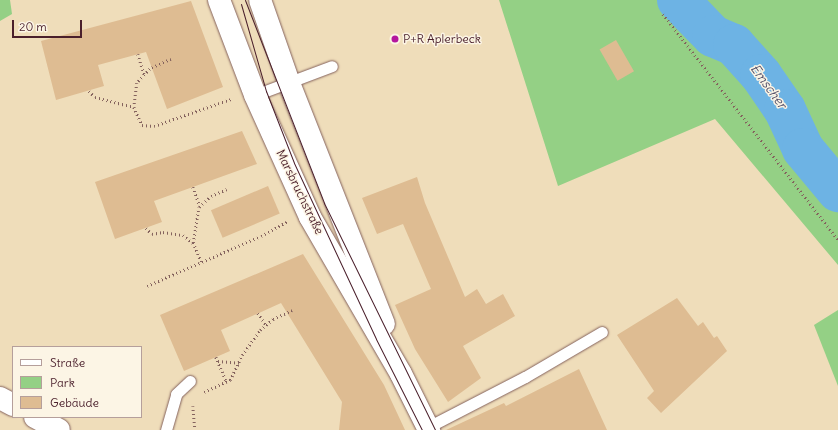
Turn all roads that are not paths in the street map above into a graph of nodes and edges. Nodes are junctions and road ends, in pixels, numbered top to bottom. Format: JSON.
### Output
{"nodes":[{"id":1,"x":219,"y":0,"type":"edge"},
{"id":2,"x":260,"y":0,"type":"edge"},
{"id":3,"x":332,"y":66,"type":"dead end"},
{"id":4,"x":288,"y":83,"type":"junction"},
{"id":5,"x":254,"y":93,"type":"junction"},
{"id":6,"x":602,"y":332,"type":"dead end"},
{"id":7,"x":401,"y":374,"type":"junction"},
{"id":8,"x":190,"y":381,"type":"dead end"},
{"id":9,"x":0,"y":398,"type":"edge"},
{"id":10,"x":12,"y":404,"type":"edge"},
{"id":11,"x":37,"y":418,"type":"edge"},
{"id":12,"x":429,"y":429,"type":"edge"},
{"id":13,"x":59,"y":430,"type":"edge"},
{"id":14,"x":166,"y":430,"type":"edge"}],
"edges":[{"from":1,"to":5,"type":"street","name":"Marsbruchstraße"},
{"from":2,"to":4,"type":"street","name":"Marsbruchstraße"},
{"from":3,"to":4,"type":"lane"},
{"from":4,"to":5,"type":"lane"},
{"from":4,"to":7,"type":"street","name":"Marsbruchstraße"},
{"from":5,"to":7,"type":"street","name":"Marsbruchstraße"},
{"from":6,"to":12,"type":"lane"},
{"from":7,"to":12,"type":"street","name":"Marsbruchstraße"},
{"from":8,"to":14,"type":"lane"},
{"from":9,"to":10,"type":"street"},
{"from":11,"to":13,"type":"street"}]}
